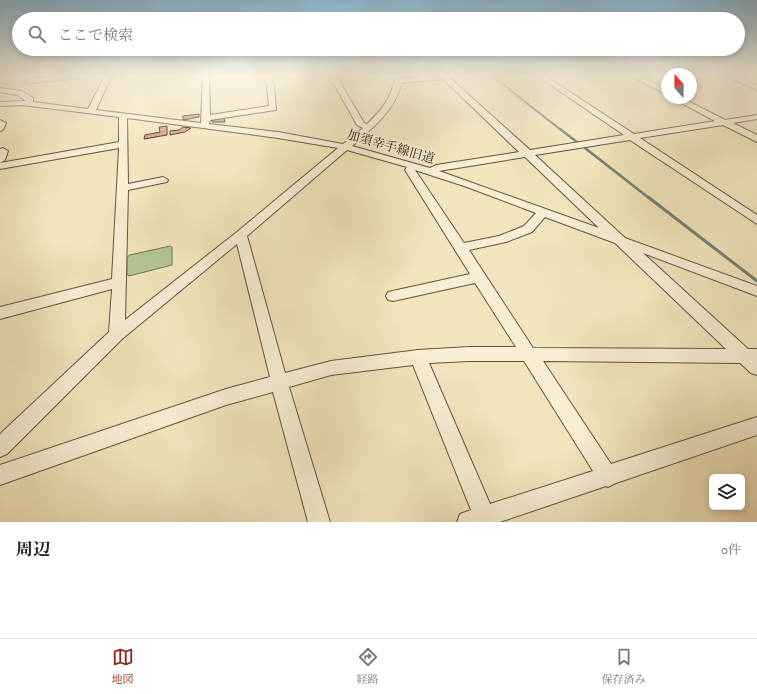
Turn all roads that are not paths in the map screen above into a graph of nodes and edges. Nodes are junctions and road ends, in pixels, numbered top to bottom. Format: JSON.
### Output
{"nodes":[{"id":1,"x":29,"y":99,"type":"edge"},
{"id":2,"x":97,"y":99,"type":"edge"},
{"id":3,"x":205,"y":99,"type":"edge"},
{"id":4,"x":273,"y":99,"type":"edge"},
{"id":5,"x":346,"y":99,"type":"edge"},
{"id":6,"x":391,"y":99,"type":"edge"},
{"id":7,"x":469,"y":99,"type":"edge"},
{"id":8,"x":576,"y":99,"type":"edge"},
{"id":9,"x":0,"y":104,"type":"edge"},
{"id":10,"x":28,"y":104,"type":"junction"},
{"id":11,"x":688,"y":104,"type":"edge"},
{"id":12,"x":91,"y":111,"type":"junction"},
{"id":13,"x":123,"y":116,"type":"junction"},
{"id":14,"x":757,"y":117,"type":"edge"},
{"id":15,"x":204,"y":122,"type":"junction"},
{"id":16,"x":724,"y":122,"type":"junction"},
{"id":17,"x":0,"y":123,"type":"edge"},
{"id":18,"x":369,"y":127,"type":"junction"},
{"id":19,"x":0,"y":128,"type":"edge"},
{"id":20,"x":632,"y":137,"type":"junction"},
{"id":21,"x":757,"y":139,"type":"edge"},
{"id":22,"x":124,"y":144,"type":"junction"},
{"id":23,"x":346,"y":147,"type":"junction"},
{"id":24,"x":0,"y":152,"type":"edge"},
{"id":25,"x":525,"y":153,"type":"junction"},
{"id":26,"x":0,"y":160,"type":"edge"},
{"id":27,"x":0,"y":166,"type":"edge"},
{"id":28,"x":414,"y":166,"type":"junction"},
{"id":29,"x":432,"y":172,"type":"junction"},
{"id":30,"x":163,"y":180,"type":"dead end"},
{"id":31,"x":122,"y":188,"type":"junction"},
{"id":32,"x":543,"y":212,"type":"junction"},
{"id":33,"x":757,"y":220,"type":"edge"},
{"id":34,"x":240,"y":235,"type":"junction"},
{"id":35,"x":619,"y":239,"type":"junction"},
{"id":36,"x":460,"y":248,"type":"junction"},
{"id":37,"x":479,"y":277,"type":"junction"},
{"id":38,"x":117,"y":283,"type":"junction"},
{"id":39,"x":757,"y":291,"type":"edge"},
{"id":40,"x":393,"y":296,"type":"dead end"},
{"id":41,"x":0,"y":313,"type":"edge"},
{"id":42,"x":117,"y":335,"type":"junction"},
{"id":43,"x":529,"y":354,"type":"junction"},
{"id":44,"x":418,"y":357,"type":"junction"},
{"id":45,"x":753,"y":360,"type":"edge"},
{"id":46,"x":279,"y":381,"type":"junction"},
{"id":47,"x":757,"y":426,"type":"edge"},
{"id":48,"x":0,"y":447,"type":"edge"},
{"id":49,"x":0,"y":475,"type":"edge"},
{"id":50,"x":608,"y":477,"type":"junction"},
{"id":51,"x":476,"y":519,"type":"edge"},
{"id":52,"x":319,"y":522,"type":"edge"}],
"edges":[{"from":1,"to":10,"type":"street"},
{"from":2,"to":12,"type":"street"},
{"from":3,"to":15,"type":"street"},
{"from":4,"to":15,"type":"street"},
{"from":5,"to":18,"type":"street"},
{"from":6,"to":18,"type":"street"},
{"from":7,"to":25,"type":"street"},
{"from":8,"to":20,"type":"street"},
{"from":9,"to":10,"type":"street","name":"加須幸手線旧道"},
{"from":10,"to":12,"type":"street","name":"加須幸手線旧道"},
{"from":11,"to":16,"type":"street"},
{"from":12,"to":13,"type":"street","name":"加須幸手線旧道"},
{"from":13,"to":15,"type":"street","name":"加須幸手線旧道"},
{"from":13,"to":22,"type":"street"},
{"from":14,"to":16,"type":"street"},
{"from":15,"to":23,"type":"street","name":"加須幸手線旧道"},
{"from":16,"to":20,"type":"street"},
{"from":16,"to":21,"type":"street"},
{"from":17,"to":19,"type":"street"},
{"from":18,"to":23,"type":"street"},
{"from":20,"to":25,"type":"street"},
{"from":20,"to":33,"type":"street"},
{"from":22,"to":27,"type":"street"},
{"from":22,"to":31,"type":"street"},
{"from":23,"to":28,"type":"street","name":"加須幸手線旧道"},
{"from":23,"to":34,"type":"street"},
{"from":24,"to":26,"type":"street"},
{"from":25,"to":29,"type":"street"},
{"from":25,"to":35,"type":"street"},
{"from":28,"to":29,"type":"street","name":"加須幸手線旧道"},
{"from":28,"to":36,"type":"street"},
{"from":29,"to":32,"type":"street","name":"加須幸手線旧道"},
{"from":30,"to":31,"type":"street"},
{"from":31,"to":38,"type":"street"},
{"from":32,"to":35,"type":"street","name":"加須幸手線旧道"},
{"from":32,"to":36,"type":"street"},
{"from":34,"to":42,"type":"street"},
{"from":34,"to":46,"type":"street"},
{"from":35,"to":39,"type":"street","name":"加須幸手線旧道"},
{"from":35,"to":45,"type":"street"},
{"from":36,"to":37,"type":"street"},
{"from":37,"to":40,"type":"street"},
{"from":37,"to":43,"type":"street"},
{"from":38,"to":41,"type":"street"},
{"from":38,"to":42,"type":"street"},
{"from":42,"to":48,"type":"street"},
{"from":43,"to":44,"type":"street"},
{"from":43,"to":45,"type":"street"},
{"from":43,"to":50,"type":"street"},
{"from":44,"to":46,"type":"street"},
{"from":44,"to":51,"type":"street"},
{"from":46,"to":49,"type":"street"},
{"from":46,"to":52,"type":"street"},
{"from":47,"to":50,"type":"street"},
{"from":50,"to":51,"type":"street"}]}
